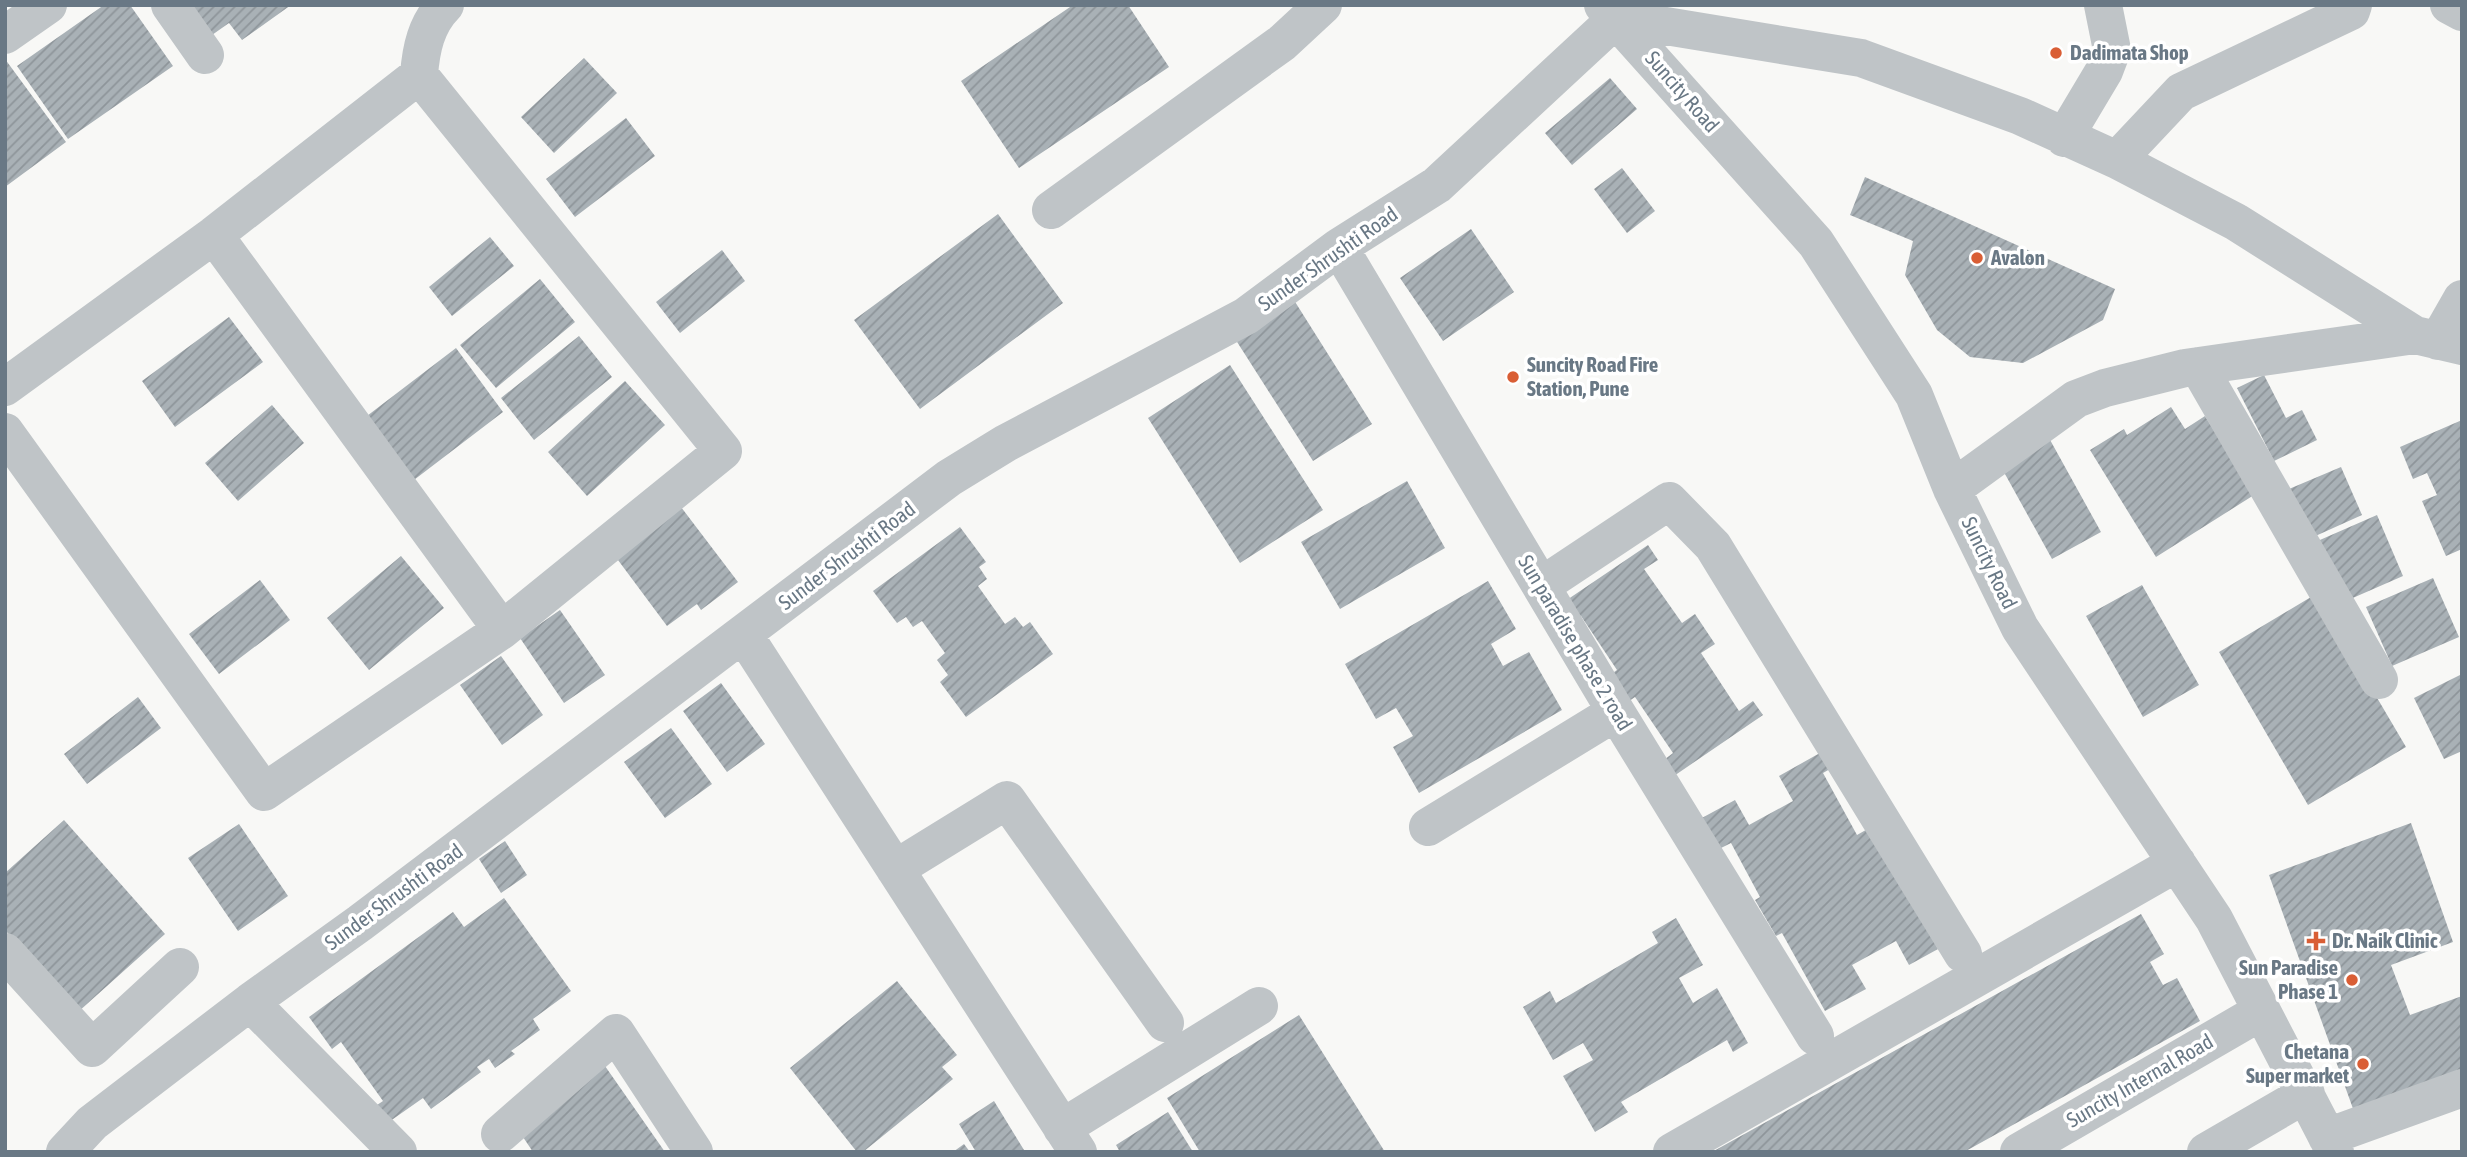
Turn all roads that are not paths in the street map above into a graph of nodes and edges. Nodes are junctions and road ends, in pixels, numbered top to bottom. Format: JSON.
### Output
{"nodes":[{"id":1,"x":48,"y":5,"type":"edge"},
{"id":2,"x":170,"y":5,"type":"edge"},
{"id":3,"x":445,"y":5,"type":"edge"},
{"id":4,"x":1323,"y":5,"type":"edge"},
{"id":5,"x":2104,"y":5,"type":"edge"},
{"id":6,"x":2353,"y":5,"type":"edge"},
{"id":7,"x":2449,"y":5,"type":"edge"},
{"id":8,"x":1610,"y":11,"type":"edge"},
{"id":9,"x":2462,"y":12,"type":"edge"},
{"id":10,"x":5,"y":35,"type":"edge"},
{"id":11,"x":205,"y":55,"type":"dead end"},
{"id":12,"x":419,"y":75,"type":"junction"},
{"id":13,"x":2064,"y":138,"type":"junction"},
{"id":14,"x":2117,"y":160,"type":"junction"},
{"id":15,"x":1051,"y":210,"type":"dead end"},
{"id":16,"x":214,"y":235,"type":"junction"},
{"id":17,"x":1339,"y":247,"type":"junction"},
{"id":18,"x":2462,"y":299,"type":"edge"},
{"id":19,"x":2438,"y":341,"type":"edge"},
{"id":20,"x":2198,"y":366,"type":"junction"},
{"id":21,"x":5,"y":387,"type":"edge"},
{"id":22,"x":5,"y":432,"type":"edge"},
{"id":23,"x":1952,"y":489,"type":"junction"},
{"id":24,"x":1541,"y":586,"type":"junction"},
{"id":25,"x":502,"y":630,"type":"junction"},
{"id":26,"x":744,"y":635,"type":"junction"},
{"id":27,"x":2379,"y":680,"type":"dead end"},
{"id":28,"x":1616,"y":712,"type":"junction"},
{"id":29,"x":1428,"y":827,"type":"dead end"},
{"id":30,"x":2177,"y":863,"type":"junction"},
{"id":31,"x":895,"y":869,"type":"junction"},
{"id":32,"x":5,"y":952,"type":"edge"},
{"id":33,"x":1963,"y":954,"type":"dead end"},
{"id":34,"x":180,"y":967,"type":"dead end"},
{"id":35,"x":250,"y":1002,"type":"junction"},
{"id":36,"x":1259,"y":1006,"type":"dead end"},
{"id":37,"x":2262,"y":1011,"type":"junction"},
{"id":38,"x":1165,"y":1023,"type":"dead end"},
{"id":39,"x":1815,"y":1036,"type":"dead end"},
{"id":40,"x":2462,"y":1088,"type":"edge"},
{"id":41,"x":2306,"y":1094,"type":"junction"},
{"id":42,"x":1070,"y":1140,"type":"edge"},
{"id":43,"x":2331,"y":1144,"type":"edge"},
{"id":44,"x":496,"y":1146,"type":"edge"},
{"id":45,"x":65,"y":1152,"type":"edge"},
{"id":46,"x":398,"y":1152,"type":"edge"},
{"id":47,"x":694,"y":1152,"type":"edge"},
{"id":48,"x":1672,"y":1152,"type":"edge"},
{"id":49,"x":2019,"y":1152,"type":"edge"},
{"id":50,"x":2206,"y":1152,"type":"edge"}],
"edges":[{"from":1,"to":10,"type":"street"},
{"from":2,"to":11,"type":"street"},
{"from":3,"to":12,"type":"street"},
{"from":4,"to":15,"type":"street"},
{"from":5,"to":13,"type":"street"},
{"from":6,"to":14,"type":"street"},
{"from":7,"to":9,"type":"street"},
{"from":8,"to":13,"type":"street"},
{"from":8,"to":17,"type":"street","name":"Sunder Shrushti Road"},
{"from":8,"to":23,"type":"street","name":"Suncity Road"},
{"from":12,"to":16,"type":"street"},
{"from":12,"to":25,"type":"street"},
{"from":13,"to":14,"type":"street"},
{"from":14,"to":19,"type":"street"},
{"from":16,"to":21,"type":"street"},
{"from":16,"to":25,"type":"street"},
{"from":17,"to":24,"type":"street","name":"Sun paradise phase 2 road"},
{"from":17,"to":26,"type":"street","name":"Sunder Shrushti Road"},
{"from":18,"to":19,"type":"street"},
{"from":19,"to":20,"type":"street"},
{"from":20,"to":23,"type":"street"},
{"from":20,"to":27,"type":"street"},
{"from":22,"to":25,"type":"street"},
{"from":23,"to":30,"type":"street","name":"Suncity Road"},
{"from":24,"to":28,"type":"street","name":"Sun paradise phase 2 road"},
{"from":24,"to":33,"type":"street"},
{"from":26,"to":31,"type":"street"},
{"from":26,"to":35,"type":"street","name":"Sunder Shrushti Road"},
{"from":28,"to":29,"type":"street"},
{"from":28,"to":39,"type":"street","name":"Sun paradise phase 2 road"},
{"from":30,"to":37,"type":"street","name":"Suncity Road"},
{"from":30,"to":48,"type":"street"},
{"from":31,"to":38,"type":"street"},
{"from":31,"to":42,"type":"street"},
{"from":32,"to":34,"type":"street"},
{"from":35,"to":45,"type":"street","name":"Sunder Shrushti Road"},
{"from":35,"to":46,"type":"street"},
{"from":36,"to":42,"type":"street"},
{"from":37,"to":41,"type":"street","name":"Suncity Road"},
{"from":37,"to":49,"type":"street","name":"Suncity Internal Road"},
{"from":40,"to":43,"type":"street"},
{"from":41,"to":43,"type":"street","name":"Suncity Road"},
{"from":41,"to":50,"type":"street"},
{"from":44,"to":47,"type":"street"}]}
